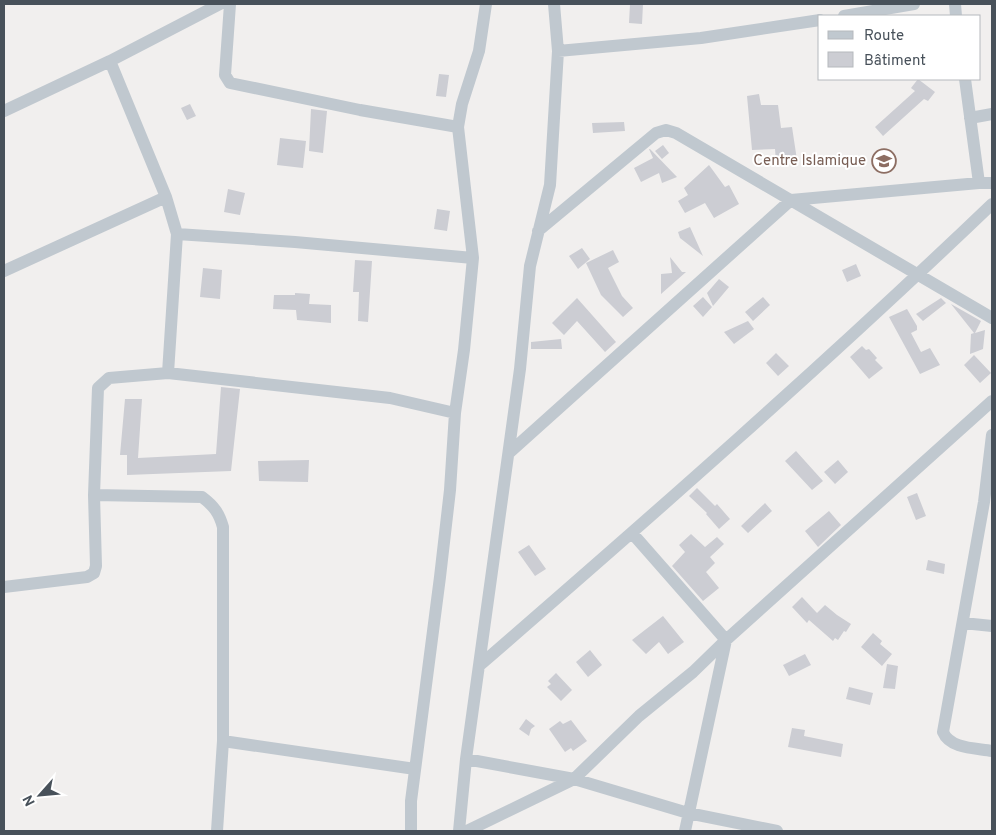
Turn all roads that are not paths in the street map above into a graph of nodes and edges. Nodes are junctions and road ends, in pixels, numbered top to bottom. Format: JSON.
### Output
{"nodes":[{"id":1,"x":220,"y":4,"type":"edge"},
{"id":2,"x":230,"y":4,"type":"edge"},
{"id":3,"x":486,"y":4,"type":"edge"},
{"id":4,"x":554,"y":4,"type":"edge"},
{"id":5,"x":914,"y":4,"type":"edge"},
{"id":6,"x":885,"y":7,"type":"edge"},
{"id":7,"x":849,"y":15,"type":"edge"},
{"id":8,"x":818,"y":20,"type":"edge"},
{"id":9,"x":558,"y":50,"type":"junction"},
{"id":10,"x":110,"y":61,"type":"junction"},
{"id":11,"x":965,"y":80,"type":"edge"},
{"id":12,"x":4,"y":111,"type":"edge"},
{"id":13,"x":992,"y":114,"type":"edge"},
{"id":14,"x":970,"y":118,"type":"junction"},
{"id":15,"x":458,"y":127,"type":"junction"},
{"id":16,"x":979,"y":183,"type":"junction"},
{"id":17,"x":992,"y":183,"type":"edge"},
{"id":18,"x":166,"y":197,"type":"junction"},
{"id":19,"x":791,"y":200,"type":"junction"},
{"id":20,"x":992,"y":204,"type":"edge"},
{"id":21,"x":538,"y":231,"type":"junction"},
{"id":22,"x":177,"y":234,"type":"junction"},
{"id":23,"x":473,"y":258,"type":"junction"},
{"id":24,"x":4,"y":272,"type":"edge"},
{"id":25,"x":918,"y":275,"type":"junction"},
{"id":26,"x":992,"y":318,"type":"edge"},
{"id":27,"x":168,"y":373,"type":"junction"},
{"id":28,"x":992,"y":401,"type":"edge"},
{"id":29,"x":455,"y":413,"type":"junction"},
{"id":30,"x":992,"y":435,"type":"edge"},
{"id":31,"x":510,"y":452,"type":"junction"},
{"id":32,"x":94,"y":495,"type":"junction"},
{"id":33,"x":988,"y":502,"type":"edge"},
{"id":34,"x":632,"y":533,"type":"junction"},
{"id":35,"x":4,"y":587,"type":"edge"},
{"id":36,"x":963,"y":623,"type":"junction"},
{"id":37,"x":992,"y":626,"type":"edge"},
{"id":38,"x":726,"y":640,"type":"junction"},
{"id":39,"x":480,"y":665,"type":"junction"},
{"id":40,"x":223,"y":741,"type":"junction"},
{"id":41,"x":992,"y":751,"type":"edge"},
{"id":42,"x":466,"y":759,"type":"junction"},
{"id":43,"x":415,"y":769,"type":"junction"},
{"id":44,"x":574,"y":779,"type":"junction"},
{"id":45,"x":688,"y":813,"type":"junction"},
{"id":46,"x":217,"y":831,"type":"edge"},
{"id":47,"x":411,"y":831,"type":"edge"},
{"id":48,"x":459,"y":831,"type":"edge"},
{"id":49,"x":467,"y":831,"type":"edge"},
{"id":50,"x":685,"y":831,"type":"edge"},
{"id":51,"x":777,"y":831,"type":"edge"}],
"edges":[{"from":1,"to":10,"type":"street"},
{"from":2,"to":15,"type":"street"},
{"from":3,"to":15,"type":"street"},
{"from":4,"to":9,"type":"street"},
{"from":5,"to":6,"type":"street"},
{"from":6,"to":7,"type":"street"},
{"from":8,"to":9,"type":"street"},
{"from":9,"to":21,"type":"street"},
{"from":10,"to":12,"type":"street"},
{"from":10,"to":18,"type":"street"},
{"from":11,"to":14,"type":"street"},
{"from":13,"to":14,"type":"street"},
{"from":14,"to":16,"type":"street"},
{"from":15,"to":23,"type":"street"},
{"from":16,"to":17,"type":"street"},
{"from":16,"to":19,"type":"street"},
{"from":18,"to":22,"type":"street"},
{"from":18,"to":24,"type":"street"},
{"from":19,"to":21,"type":"street"},
{"from":19,"to":25,"type":"street"},
{"from":19,"to":31,"type":"street"},
{"from":20,"to":25,"type":"street"},
{"from":21,"to":31,"type":"street"},
{"from":22,"to":23,"type":"street"},
{"from":22,"to":27,"type":"street"},
{"from":23,"to":29,"type":"street"},
{"from":25,"to":26,"type":"street"},
{"from":25,"to":34,"type":"street"},
{"from":27,"to":29,"type":"street"},
{"from":27,"to":32,"type":"street"},
{"from":28,"to":38,"type":"street"},
{"from":29,"to":43,"type":"street"},
{"from":30,"to":33,"type":"street"},
{"from":31,"to":39,"type":"street"},
{"from":32,"to":35,"type":"street"},
{"from":32,"to":40,"type":"street"},
{"from":33,"to":36,"type":"street"},
{"from":34,"to":38,"type":"street"},
{"from":34,"to":39,"type":"street"},
{"from":36,"to":37,"type":"street"},
{"from":36,"to":41,"type":"street"},
{"from":38,"to":44,"type":"street"},
{"from":38,"to":45,"type":"street"},
{"from":39,"to":42,"type":"street"},
{"from":40,"to":43,"type":"street"},
{"from":40,"to":46,"type":"street"},
{"from":42,"to":44,"type":"street"},
{"from":42,"to":48,"type":"street"},
{"from":43,"to":47,"type":"street"},
{"from":44,"to":45,"type":"street"},
{"from":44,"to":49,"type":"street"},
{"from":45,"to":50,"type":"street"},
{"from":45,"to":51,"type":"street"}]}
